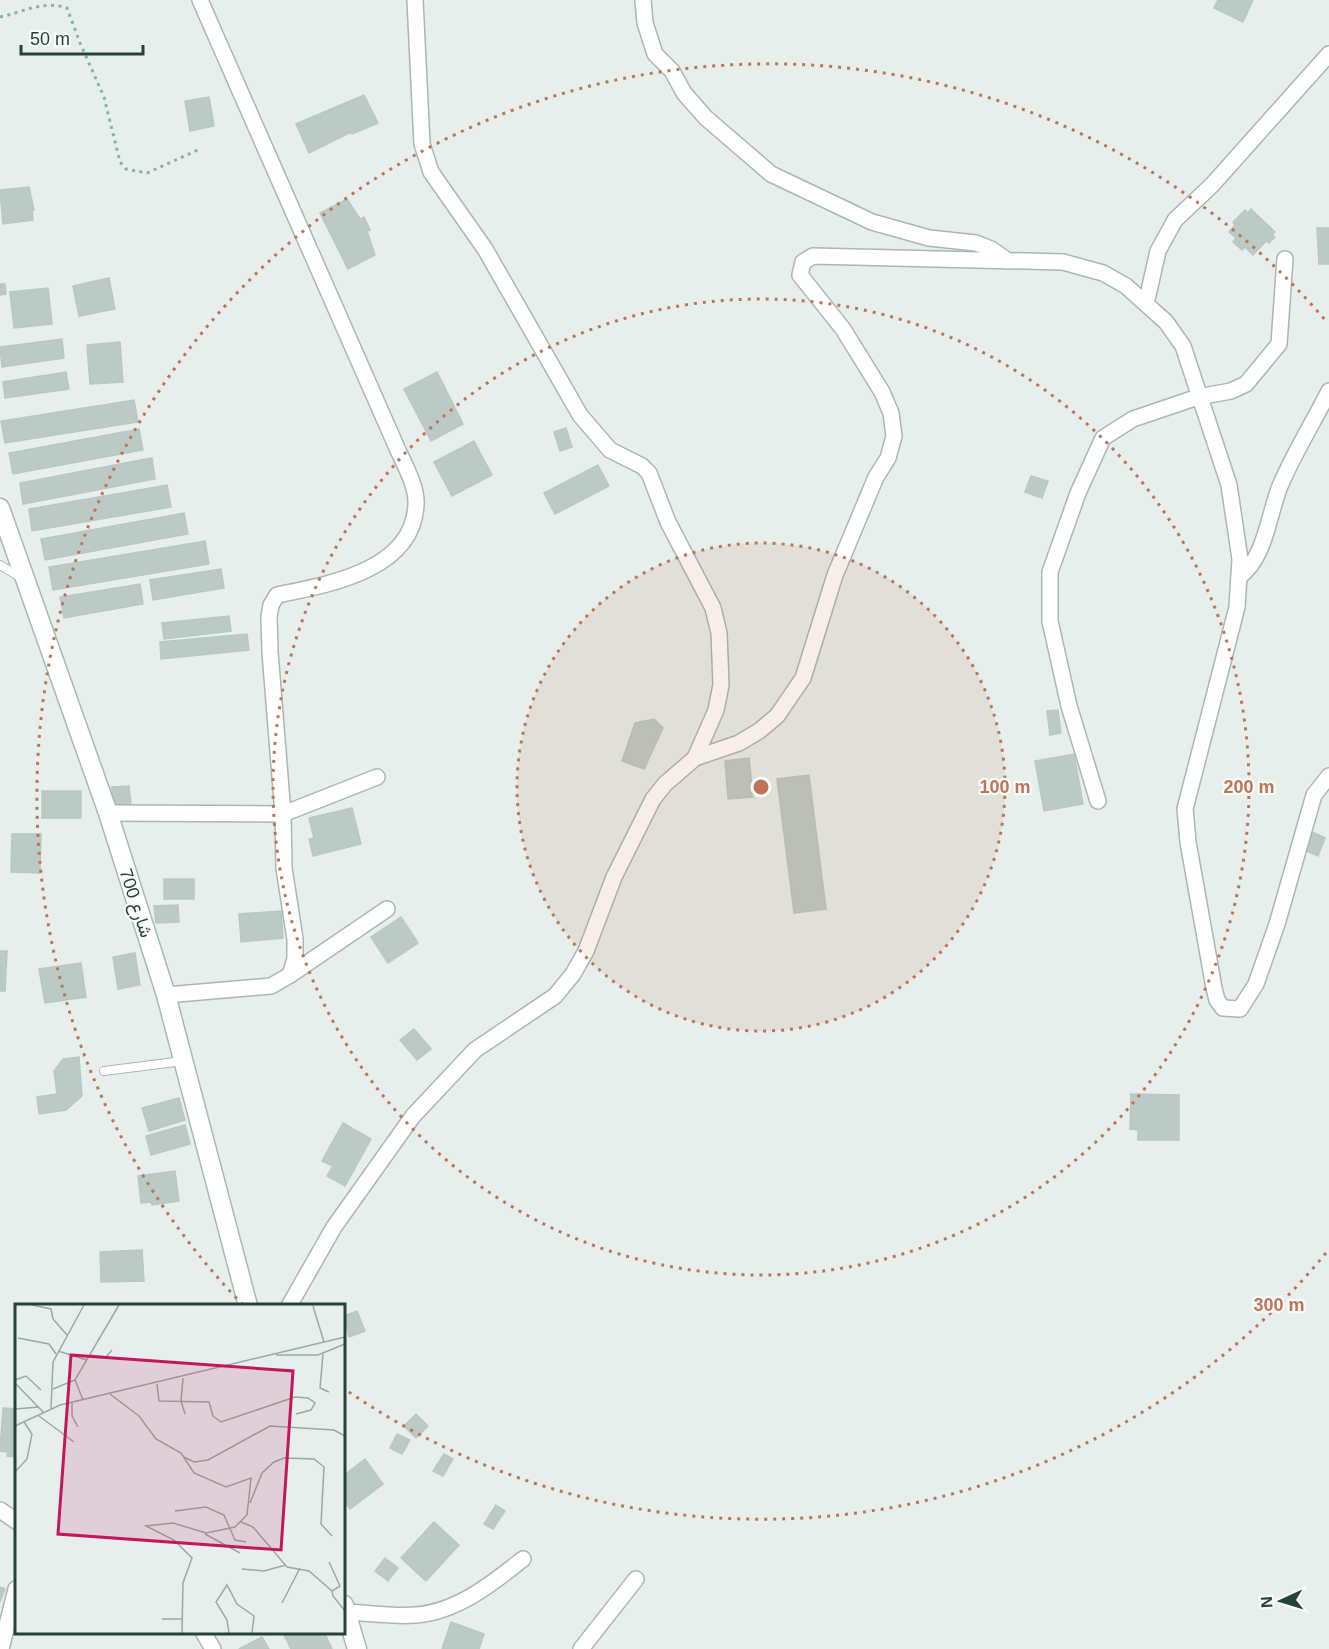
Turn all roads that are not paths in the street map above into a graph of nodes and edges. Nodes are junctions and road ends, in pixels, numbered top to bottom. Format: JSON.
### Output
{"nodes":[{"id":1,"x":200,"y":0,"type":"edge"},
{"id":2,"x":416,"y":0,"type":"edge"},
{"id":3,"x":643,"y":0,"type":"edge"},
{"id":4,"x":1329,"y":54,"type":"edge"},
{"id":5,"x":1285,"y":259,"type":"dead end"},
{"id":6,"x":1008,"y":261,"type":"junction"},
{"id":7,"x":1146,"y":304,"type":"junction"},
{"id":8,"x":1329,"y":391,"type":"edge"},
{"id":9,"x":1198,"y":397,"type":"junction"},
{"id":10,"x":0,"y":508,"type":"edge"},
{"id":11,"x":0,"y":565,"type":"edge"},
{"id":12,"x":1239,"y":577,"type":"junction"},
{"id":13,"x":23,"y":579,"type":"junction"},
{"id":14,"x":695,"y":758,"type":"junction"},
{"id":15,"x":1329,"y":776,"type":"edge"},
{"id":16,"x":378,"y":777,"type":"dead end"},
{"id":17,"x":1098,"y":801,"type":"dead end"},
{"id":18,"x":108,"y":813,"type":"junction"},
{"id":19,"x":283,"y":814,"type":"junction"},
{"id":20,"x":387,"y":909,"type":"dead end"},
{"id":21,"x":290,"y":975,"type":"junction"},
{"id":22,"x":165,"y":995,"type":"junction"},
{"id":23,"x":183,"y":1061,"type":"junction"},
{"id":24,"x":104,"y":1071,"type":"dead end"},
{"id":25,"x":248,"y":1304,"type":"edge"},
{"id":26,"x":290,"y":1304,"type":"edge"},
{"id":27,"x":0,"y":1510,"type":"edge"},
{"id":28,"x":15,"y":1520,"type":"edge"},
{"id":29,"x":523,"y":1559,"type":"dead end"},
{"id":30,"x":636,"y":1579,"type":"dead end"},
{"id":31,"x":15,"y":1593,"type":"edge"},
{"id":32,"x":345,"y":1609,"type":"edge"},
{"id":33,"x":204,"y":1634,"type":"edge"},
{"id":34,"x":1,"y":1649,"type":"edge"},
{"id":35,"x":213,"y":1649,"type":"edge"},
{"id":36,"x":357,"y":1649,"type":"edge"},
{"id":37,"x":581,"y":1649,"type":"edge"}],
"edges":[{"from":1,"to":19,"type":"street"},
{"from":2,"to":14,"type":"street"},
{"from":3,"to":6,"type":"street"},
{"from":4,"to":7,"type":"street"},
{"from":5,"to":9,"type":"street"},
{"from":6,"to":7,"type":"street"},
{"from":6,"to":14,"type":"street"},
{"from":7,"to":9,"type":"street"},
{"from":8,"to":12,"type":"street"},
{"from":9,"to":12,"type":"street"},
{"from":9,"to":17,"type":"street"},
{"from":10,"to":13,"type":"main road","name":"شارع 700"},
{"from":11,"to":13,"type":"lane"},
{"from":12,"to":15,"type":"street"},
{"from":13,"to":18,"type":"main road","name":"شارع 700"},
{"from":14,"to":26,"type":"street"},
{"from":16,"to":19,"type":"street"},
{"from":18,"to":19,"type":"street"},
{"from":18,"to":22,"type":"main road","name":"شارع 700"},
{"from":19,"to":21,"type":"street"},
{"from":20,"to":21,"type":"street"},
{"from":21,"to":22,"type":"street"},
{"from":22,"to":23,"type":"main road","name":"شارع 700"},
{"from":23,"to":24,"type":"lane"},
{"from":23,"to":25,"type":"main road","name":"شارع 700"},
{"from":27,"to":28,"type":"street"},
{"from":29,"to":32,"type":"street"},
{"from":30,"to":37,"type":"street"},
{"from":31,"to":34,"type":"street"},
{"from":32,"to":36,"type":"main road"},
{"from":33,"to":35,"type":"street"}]}
